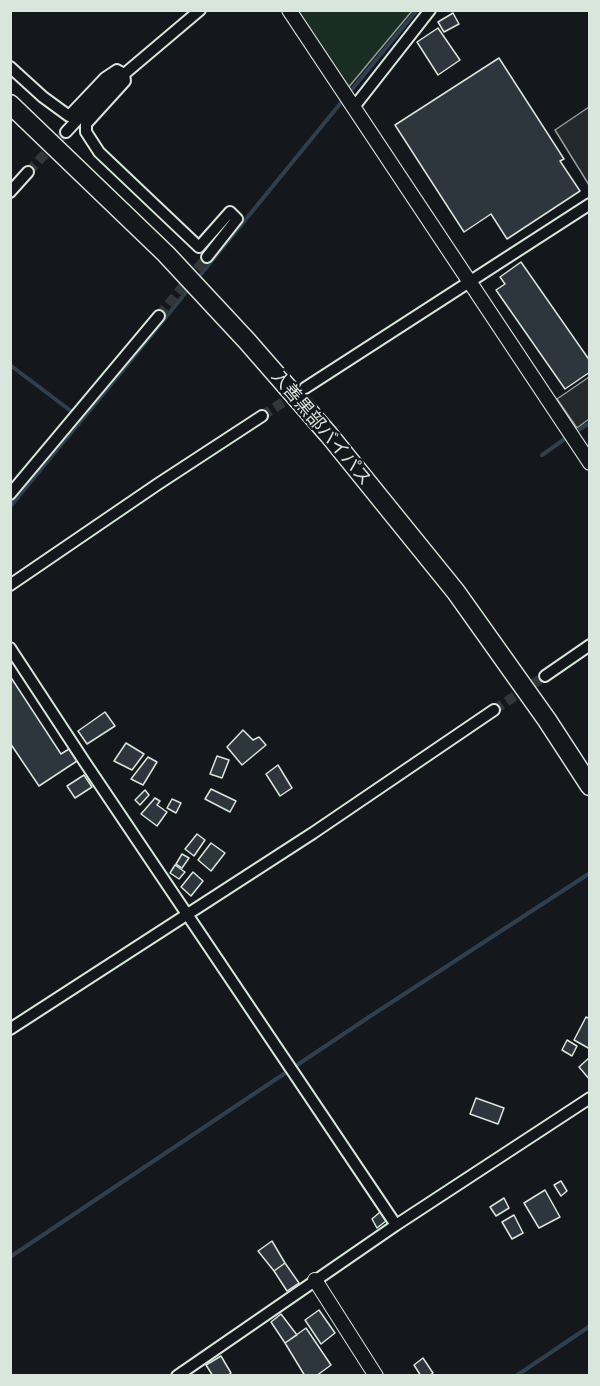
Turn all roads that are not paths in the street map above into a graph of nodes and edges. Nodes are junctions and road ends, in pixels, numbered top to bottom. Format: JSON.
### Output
{"nodes":[{"id":1,"x":200,"y":10,"type":"edge"},
{"id":2,"x":289,"y":10,"type":"edge"},
{"id":3,"x":430,"y":10,"type":"edge"},
{"id":4,"x":10,"y":67,"type":"edge"},
{"id":5,"x":124,"y":75,"type":"junction"},
{"id":6,"x":10,"y":104,"type":"edge"},
{"id":7,"x":354,"y":107,"type":"junction"},
{"id":8,"x":66,"y":132,"type":"tunnel mouth"},
{"id":9,"x":27,"y":172,"type":"tunnel mouth"},
{"id":10,"x":10,"y":192,"type":"edge"},
{"id":11,"x":590,"y":204,"type":"edge"},
{"id":12,"x":207,"y":257,"type":"tunnel mouth"},
{"id":13,"x":471,"y":282,"type":"junction"},
{"id":14,"x":159,"y":316,"type":"tunnel mouth"},
{"id":15,"x":305,"y":388,"type":"tunnel mouth"},
{"id":16,"x":262,"y":416,"type":"tunnel mouth"},
{"id":17,"x":590,"y":463,"type":"edge"},
{"id":18,"x":10,"y":494,"type":"edge"},
{"id":19,"x":10,"y":585,"type":"edge"},
{"id":20,"x":590,"y":645,"type":"edge"},
{"id":21,"x":10,"y":648,"type":"edge"},
{"id":22,"x":545,"y":676,"type":"tunnel mouth"},
{"id":23,"x":494,"y":710,"type":"tunnel mouth"},
{"id":24,"x":590,"y":786,"type":"edge"},
{"id":25,"x":187,"y":915,"type":"junction"},
{"id":26,"x":10,"y":1029,"type":"edge"},
{"id":27,"x":590,"y":1098,"type":"edge"},
{"id":28,"x":396,"y":1225,"type":"junction"},
{"id":29,"x":315,"y":1280,"type":"junction"},
{"id":30,"x":184,"y":1374,"type":"edge"},
{"id":31,"x":376,"y":1376,"type":"edge"}],
"edges":[{"from":1,"to":5,"type":"street"},
{"from":2,"to":7,"type":"street"},
{"from":3,"to":7,"type":"street"},
{"from":4,"to":5,"type":"street"},
{"from":5,"to":8,"type":"street"},
{"from":5,"to":12,"type":"street"},
{"from":6,"to":24,"type":"highway","name":"入善黒部バイパス"},
{"from":7,"to":13,"type":"street"},
{"from":9,"to":10,"type":"street"},
{"from":11,"to":13,"type":"street"},
{"from":13,"to":15,"type":"street"},
{"from":13,"to":17,"type":"street"},
{"from":14,"to":18,"type":"street"},
{"from":16,"to":19,"type":"street"},
{"from":20,"to":22,"type":"street"},
{"from":21,"to":25,"type":"street"},
{"from":23,"to":25,"type":"street"},
{"from":25,"to":26,"type":"street"},
{"from":25,"to":28,"type":"street"},
{"from":27,"to":28,"type":"street"},
{"from":28,"to":29,"type":"street"},
{"from":29,"to":30,"type":"street"},
{"from":29,"to":31,"type":"street"}]}
